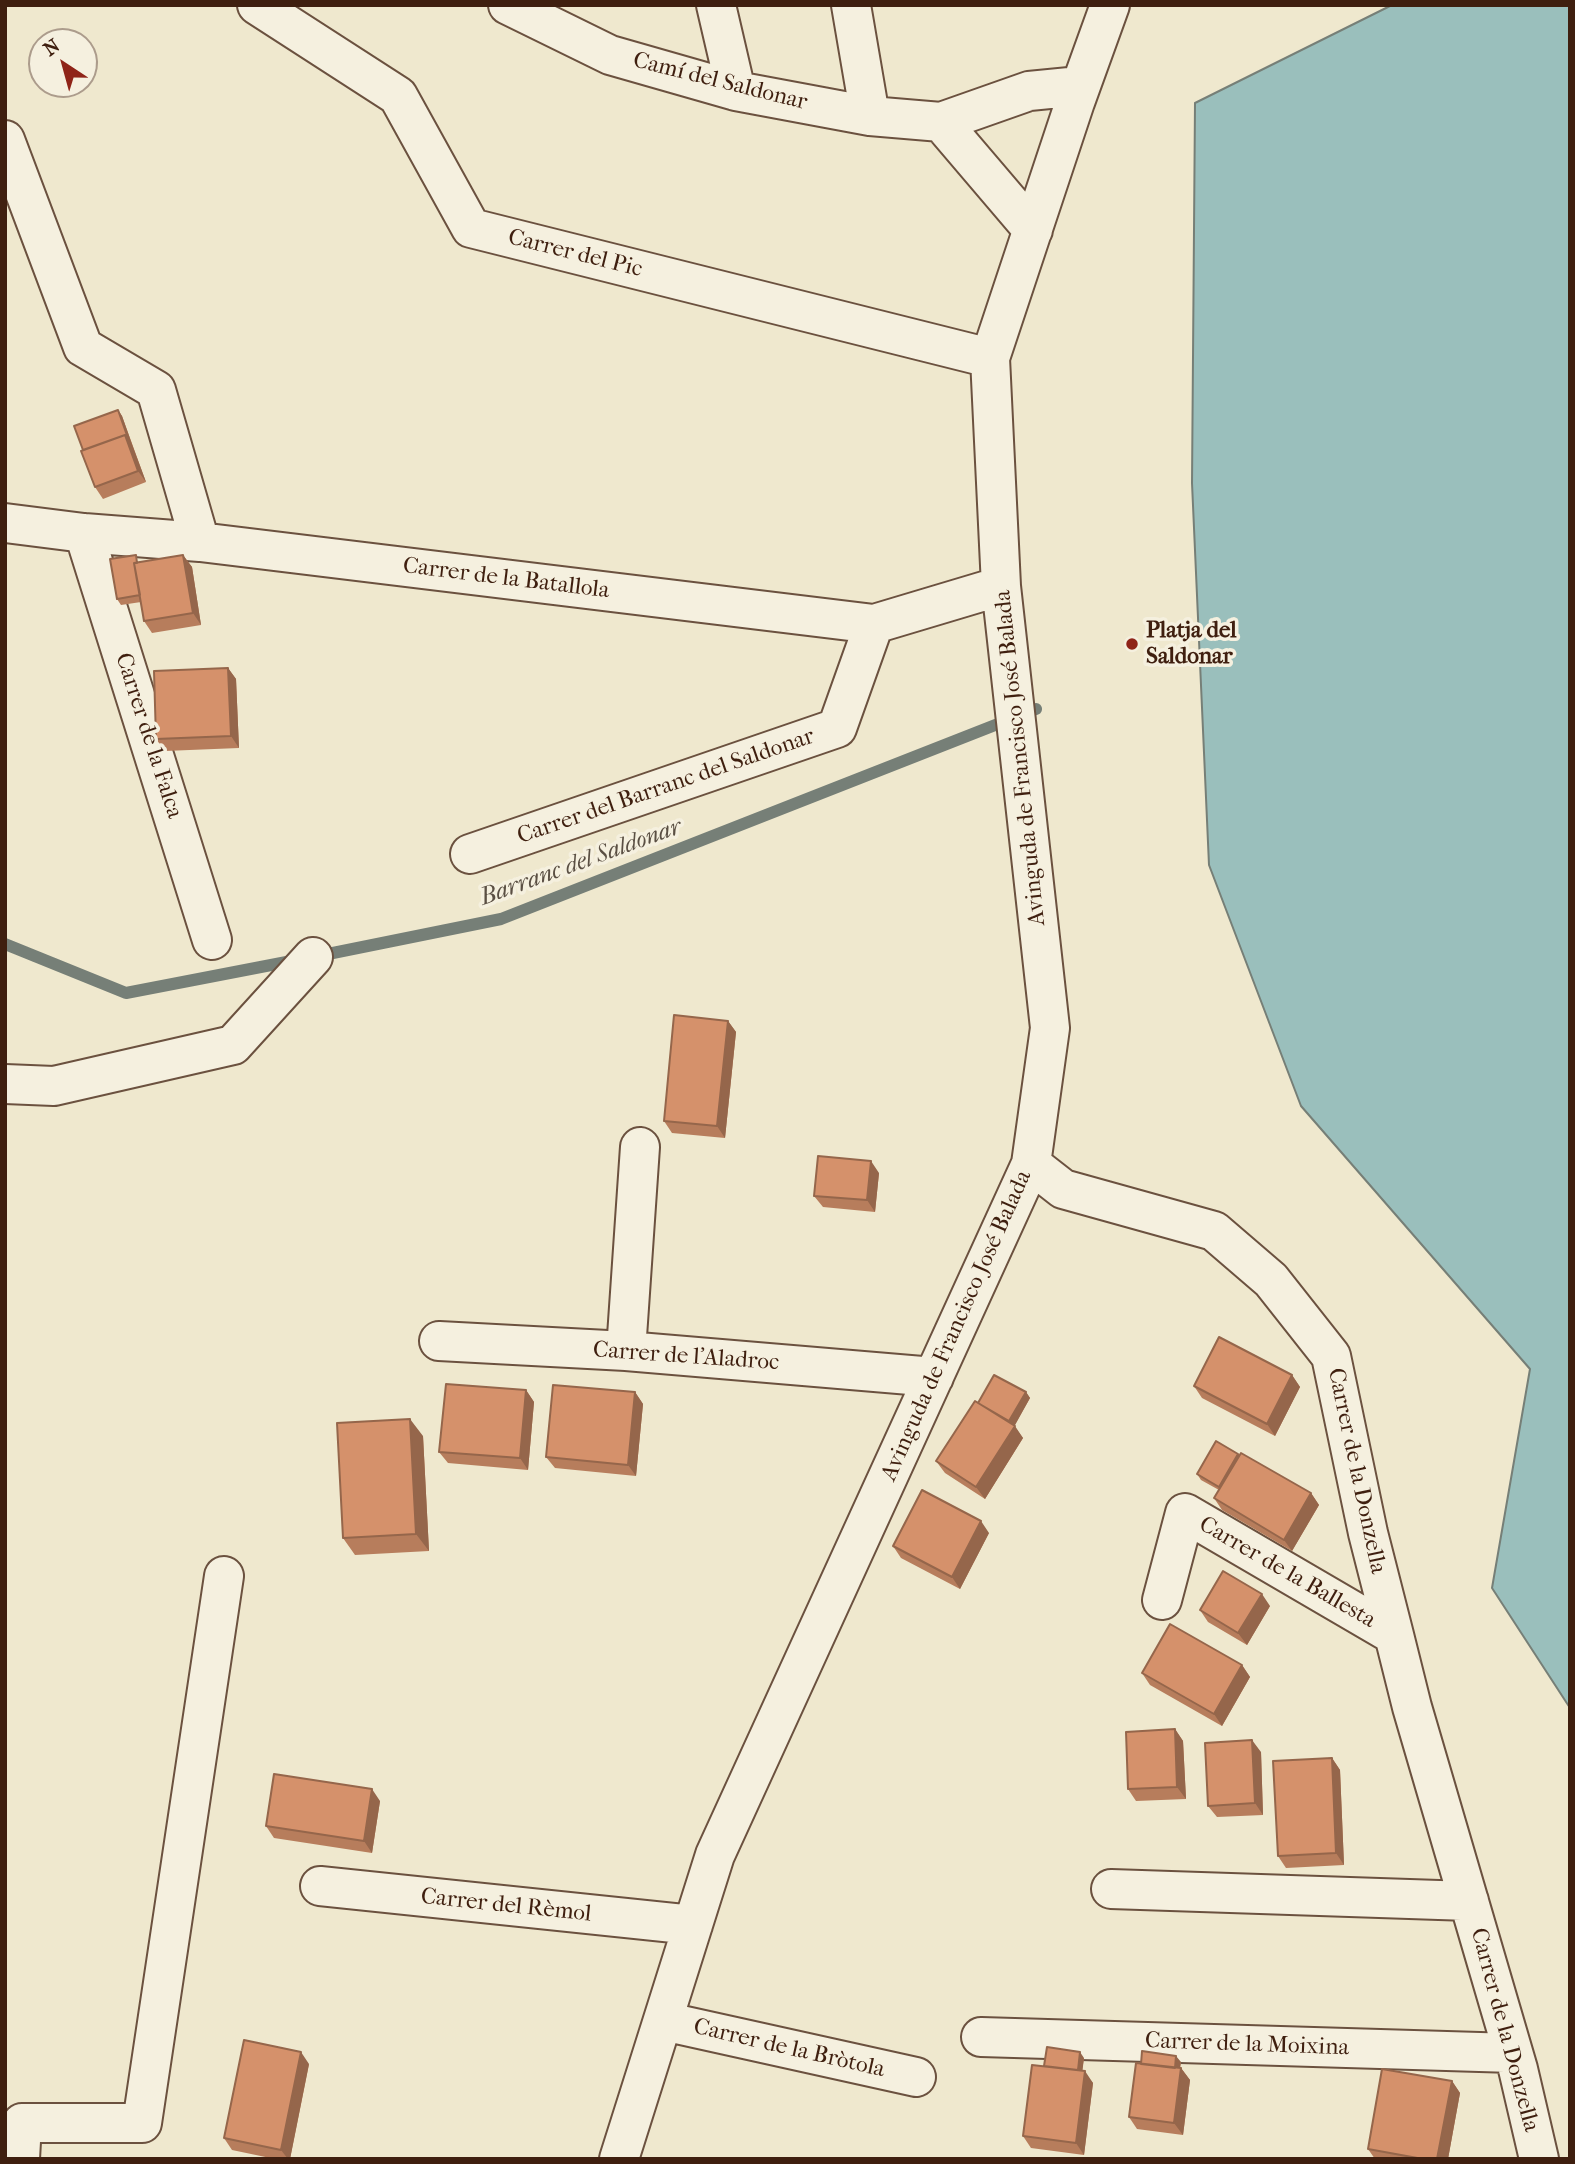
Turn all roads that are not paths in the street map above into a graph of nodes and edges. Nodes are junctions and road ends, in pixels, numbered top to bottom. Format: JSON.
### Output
{"nodes":[{"id":1,"x":257,"y":5,"type":"edge"},
{"id":2,"x":509,"y":5,"type":"edge"},
{"id":3,"x":716,"y":5,"type":"edge"},
{"id":4,"x":851,"y":5,"type":"edge"},
{"id":5,"x":1110,"y":5,"type":"edge"},
{"id":6,"x":1080,"y":86,"type":"junction"},
{"id":7,"x":736,"y":91,"type":"junction"},
{"id":8,"x":870,"y":116,"type":"junction"},
{"id":9,"x":941,"y":122,"type":"junction"},
{"id":10,"x":5,"y":140,"type":"edge"},
{"id":11,"x":1032,"y":230,"type":"junction"},
{"id":12,"x":989,"y":358,"type":"junction"},
{"id":13,"x":5,"y":523,"type":"edge"},
{"id":14,"x":84,"y":533,"type":"junction"},
{"id":15,"x":200,"y":541,"type":"junction"},
{"id":16,"x":1001,"y":586,"type":"junction"},
{"id":17,"x":874,"y":624,"type":"junction"},
{"id":18,"x":470,"y":854,"type":"dead end"},
{"id":19,"x":212,"y":940,"type":"dead end"},
{"id":20,"x":313,"y":957,"type":"dead end"},
{"id":21,"x":5,"y":1084,"type":"edge"},
{"id":22,"x":640,"y":1147,"type":"dead end"},
{"id":23,"x":1031,"y":1164,"type":"junction"},
{"id":24,"x":439,"y":1341,"type":"dead end"},
{"id":25,"x":626,"y":1351,"type":"junction"},
{"id":26,"x":934,"y":1377,"type":"junction"},
{"id":27,"x":224,"y":1576,"type":"dead end"},
{"id":28,"x":1162,"y":1600,"type":"dead end"},
{"id":29,"x":1394,"y":1635,"type":"junction"},
{"id":30,"x":320,"y":1886,"type":"dead end"},
{"id":31,"x":1111,"y":1889,"type":"dead end"},
{"id":32,"x":1469,"y":1901,"type":"junction"},
{"id":33,"x":692,"y":1925,"type":"junction"},
{"id":34,"x":663,"y":2021,"type":"junction"},
{"id":35,"x":981,"y":2037,"type":"dead end"},
{"id":36,"x":1513,"y":2053,"type":"junction"},
{"id":37,"x":916,"y":2077,"type":"dead end"},
{"id":38,"x":20,"y":2159,"type":"edge"},
{"id":39,"x":619,"y":2159,"type":"edge"},
{"id":40,"x":1539,"y":2159,"type":"edge"}],
"edges":[{"from":1,"to":12,"type":"street","name":"Carrer del Pic"},
{"from":2,"to":7,"type":"street","name":"Camí del Saldonar"},
{"from":3,"to":7,"type":"street"},
{"from":4,"to":8,"type":"street"},
{"from":5,"to":6,"type":"street","name":"Avinguda de Francisco José Balada"},
{"from":6,"to":9,"type":"street","name":"Camí del Saldonar"},
{"from":6,"to":11,"type":"street","name":"Avinguda de Francisco José Balada"},
{"from":7,"to":8,"type":"street","name":"Camí del Saldonar"},
{"from":8,"to":9,"type":"street","name":"Camí del Saldonar"},
{"from":9,"to":11,"type":"street"},
{"from":10,"to":15,"type":"street"},
{"from":11,"to":12,"type":"street","name":"Avinguda de Francisco José Balada"},
{"from":12,"to":16,"type":"street","name":"Avinguda de Francisco José Balada"},
{"from":13,"to":14,"type":"street","name":"Carrer de la Batallola"},
{"from":14,"to":15,"type":"street","name":"Carrer de la Batallola"},
{"from":14,"to":19,"type":"street","name":"Carrer de la Falca"},
{"from":15,"to":17,"type":"street","name":"Carrer de la Batallola"},
{"from":16,"to":17,"type":"street","name":"Carrer de la Batallola"},
{"from":16,"to":23,"type":"street","name":"Avinguda de Francisco José Balada"},
{"from":17,"to":18,"type":"street","name":"Carrer del Barranc del Saldonar"},
{"from":20,"to":21,"type":"street"},
{"from":22,"to":25,"type":"street"},
{"from":23,"to":26,"type":"street","name":"Avinguda de Francisco José Balada"},
{"from":23,"to":29,"type":"street","name":"Carrer de la Donzella"},
{"from":24,"to":25,"type":"street","name":"Carrer de l'Aladroc"},
{"from":25,"to":26,"type":"street","name":"Carrer de l'Aladroc"},
{"from":26,"to":33,"type":"street","name":"Avinguda de Francisco José Balada"},
{"from":27,"to":38,"type":"street"},
{"from":28,"to":29,"type":"street","name":"Carrer de la Ballesta"},
{"from":29,"to":32,"type":"street","name":"Carrer de la Donzella"},
{"from":30,"to":33,"type":"street","name":"Carrer del Rèmol"},
{"from":31,"to":32,"type":"street","name":"Carrer de la Donzella"},
{"from":32,"to":36,"type":"street","name":"Carrer de la Donzella"},
{"from":33,"to":34,"type":"street","name":"Avinguda de Francisco José Balada"},
{"from":34,"to":37,"type":"street","name":"Carrer de la Bròtola"},
{"from":34,"to":39,"type":"street","name":"Avinguda de Francisco José Balada"},
{"from":35,"to":36,"type":"street","name":"Carrer de la Moixina"},
{"from":36,"to":40,"type":"street","name":"Carrer de la Donzella"}]}
